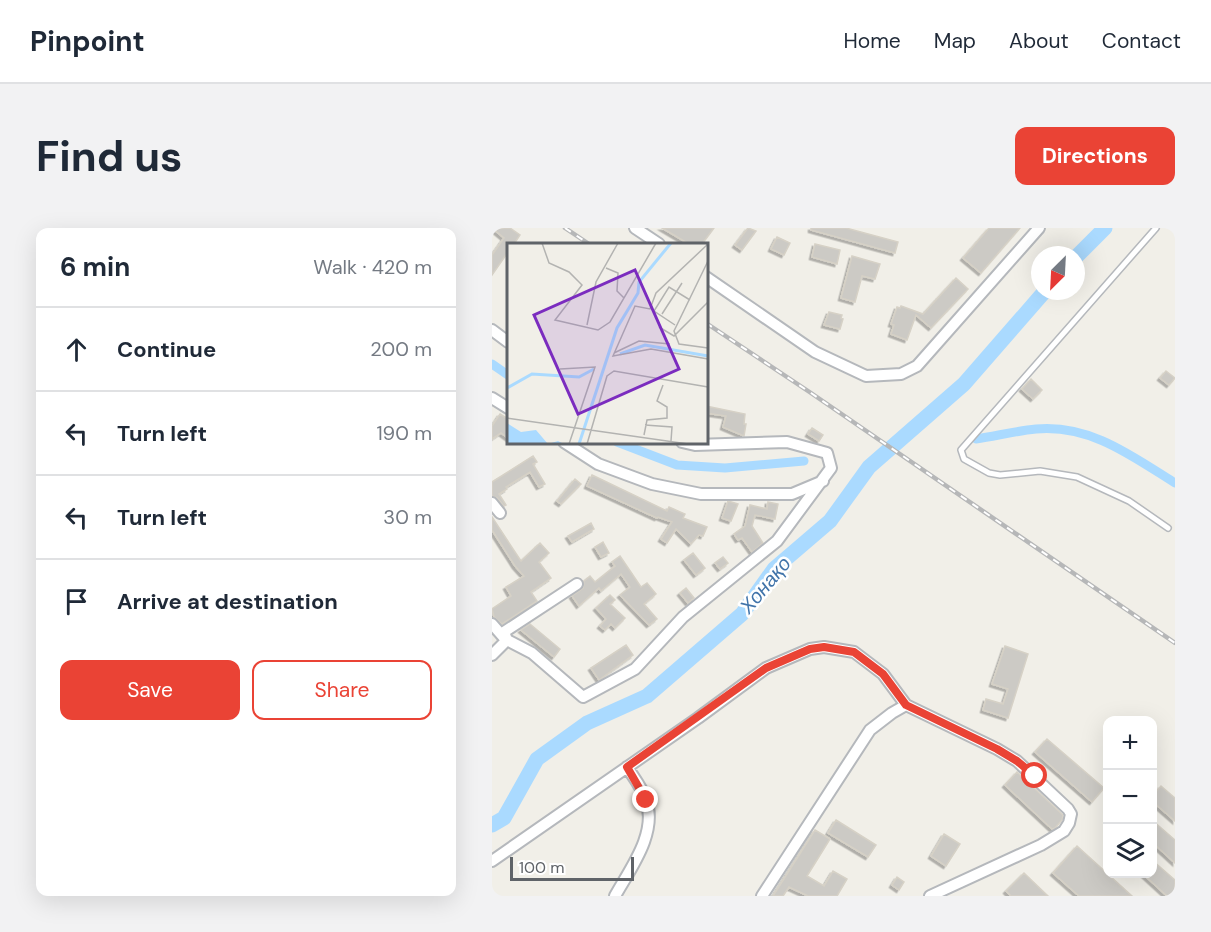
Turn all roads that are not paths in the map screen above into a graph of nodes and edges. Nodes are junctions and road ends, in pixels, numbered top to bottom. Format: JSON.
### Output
{"nodes":[{"id":1,"x":635,"y":228,"type":"edge"},
{"id":2,"x":1039,"y":228,"type":"edge"},
{"id":3,"x":1156,"y":228,"type":"edge"},
{"id":4,"x":658,"y":243,"type":"edge"},
{"id":5,"x":708,"y":278,"type":"edge"},
{"id":6,"x":492,"y":330,"type":"edge"},
{"id":7,"x":507,"y":341,"type":"edge"},
{"id":8,"x":492,"y":398,"type":"edge"},
{"id":9,"x":507,"y":407,"type":"edge"},
{"id":10,"x":567,"y":444,"type":"edge"},
{"id":11,"x":691,"y":444,"type":"edge"},
{"id":12,"x":823,"y":481,"type":"junction"},
{"id":13,"x":492,"y":503,"type":"edge"},
{"id":14,"x":500,"y":513,"type":"dead end"},
{"id":15,"x":1168,"y":528,"type":"dead end"},
{"id":16,"x":577,"y":584,"type":"dead end"},
{"id":17,"x":492,"y":624,"type":"edge"},
{"id":18,"x":507,"y":640,"type":"junction"},
{"id":19,"x":492,"y":655,"type":"edge"},
{"id":20,"x":906,"y":705,"type":"junction"},
{"id":21,"x":627,"y":767,"type":"junction"},
{"id":22,"x":492,"y":861,"type":"edge"},
{"id":23,"x":615,"y":896,"type":"edge"},
{"id":24,"x":762,"y":896,"type":"edge"},
{"id":25,"x":930,"y":896,"type":"edge"}],
"edges":[{"from":1,"to":4,"type":"street"},
{"from":2,"to":5,"type":"street"},
{"from":3,"to":15,"type":"lane"},
{"from":6,"to":7,"type":"street"},
{"from":8,"to":9,"type":"street"},
{"from":10,"to":12,"type":"street"},
{"from":11,"to":12,"type":"street"},
{"from":12,"to":18,"type":"street"},
{"from":13,"to":14,"type":"street"},
{"from":16,"to":18,"type":"street"},
{"from":17,"to":18,"type":"street"},
{"from":18,"to":19,"type":"street"},
{"from":20,"to":21,"type":"street"},
{"from":20,"to":24,"type":"street"},
{"from":20,"to":25,"type":"street"},
{"from":21,"to":22,"type":"street"},
{"from":21,"to":23,"type":"street"}]}
